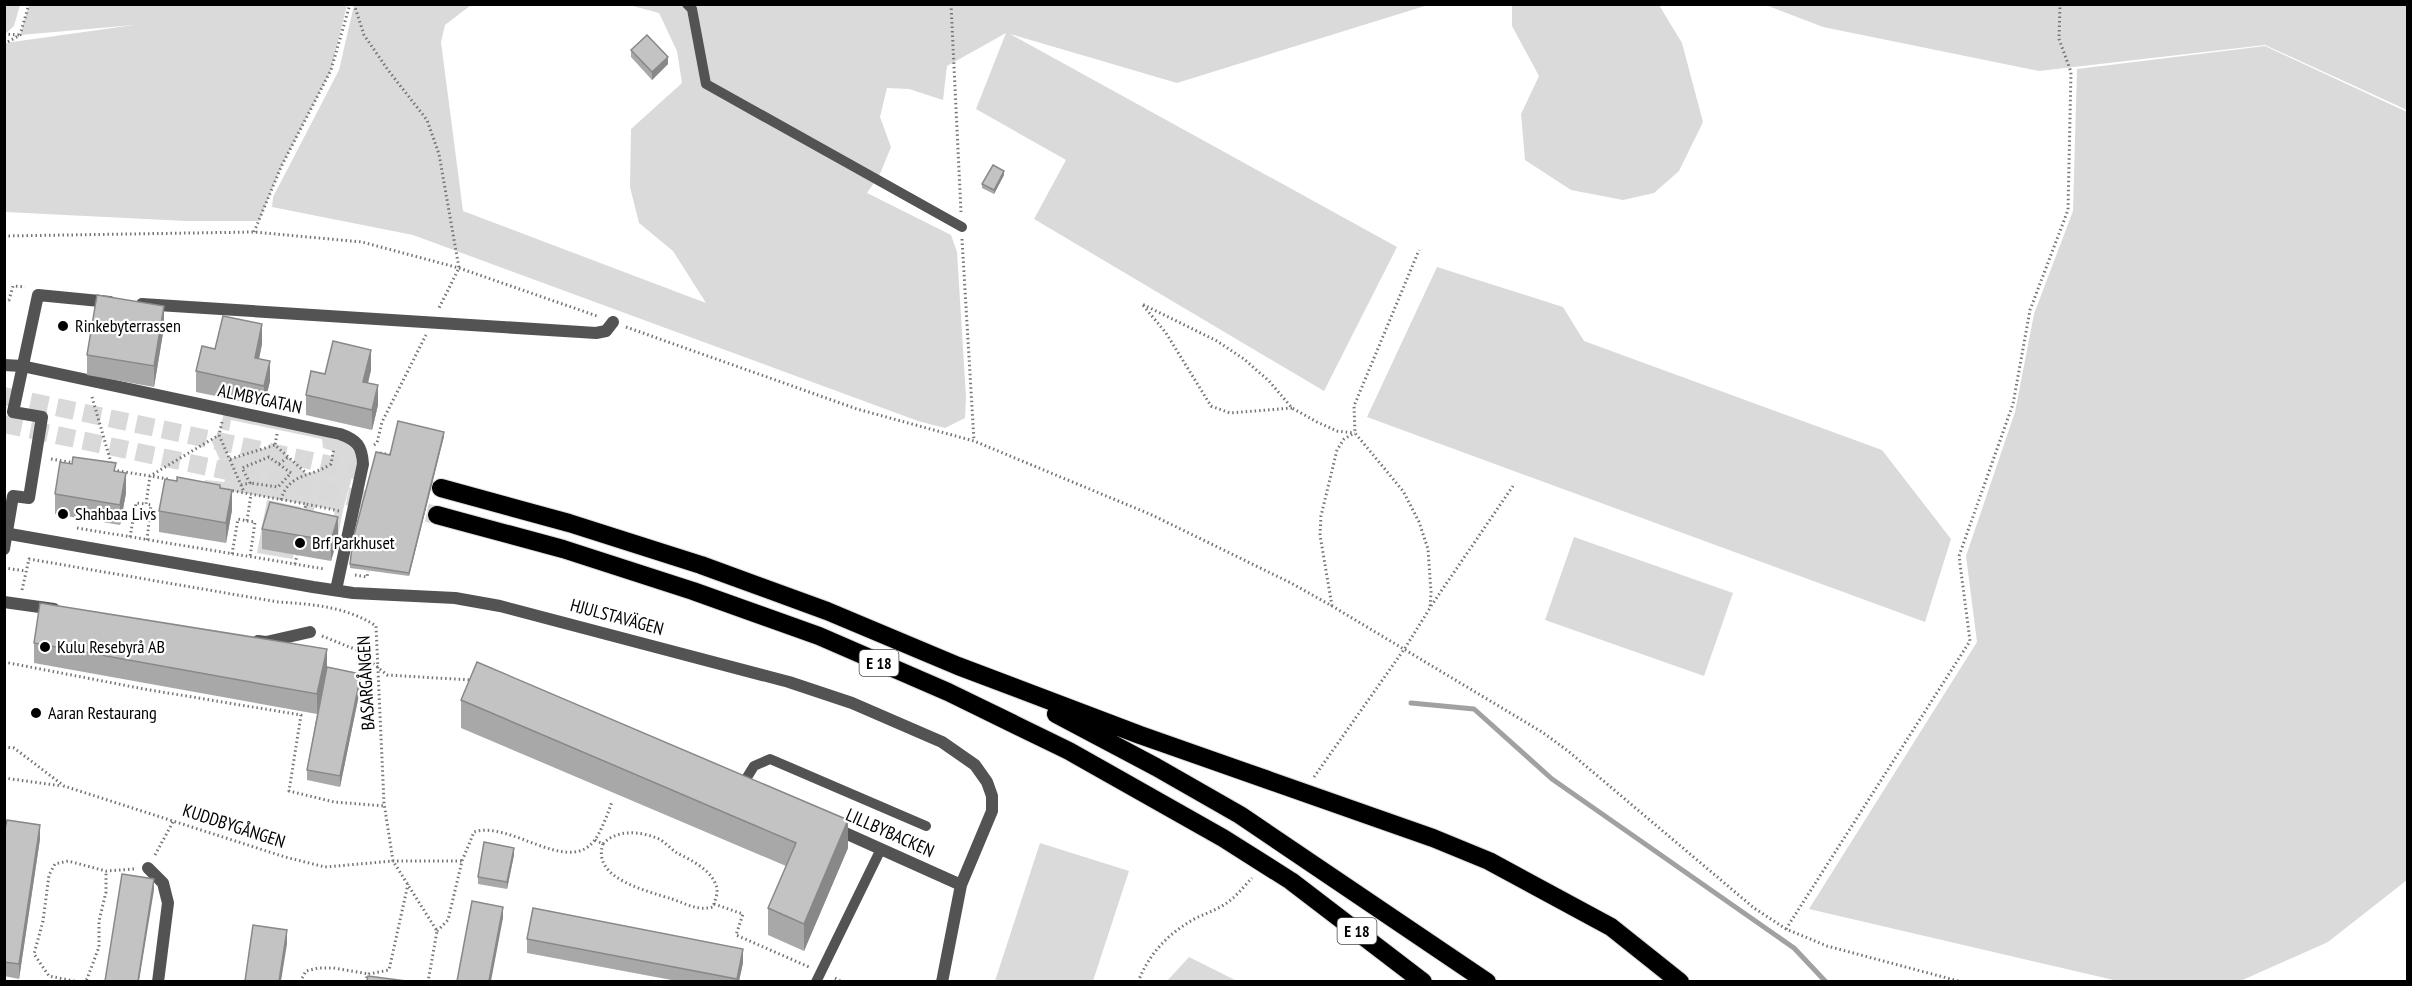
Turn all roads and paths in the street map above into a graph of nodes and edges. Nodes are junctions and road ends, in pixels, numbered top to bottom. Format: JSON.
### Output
{"nodes":[{"id":1,"x":29,"y":4,"type":"edge"},
{"id":2,"x":352,"y":4,"type":"edge"},
{"id":3,"x":687,"y":4,"type":"edge"},
{"id":4,"x":2061,"y":4,"type":"edge"},
{"id":5,"x":4,"y":34,"type":"edge"},
{"id":6,"x":20,"y":35,"type":"junction"},
{"id":7,"x":4,"y":44,"type":"edge"},
{"id":8,"x":962,"y":227,"type":"dead end"},
{"id":9,"x":254,"y":232,"type":"junction"},
{"id":10,"x":4,"y":236,"type":"edge"},
{"id":11,"x":1419,"y":250,"type":"dead end"},
{"id":12,"x":459,"y":268,"type":"junction"},
{"id":13,"x":38,"y":295,"type":"junction"},
{"id":14,"x":4,"y":300,"type":"edge"},
{"id":15,"x":440,"y":305,"type":"dead end"},
{"id":16,"x":613,"y":322,"type":"junction"},
{"id":17,"x":416,"y":353,"type":"dead end"},
{"id":18,"x":4,"y":365,"type":"edge"},
{"id":19,"x":22,"y":366,"type":"junction"},
{"id":20,"x":91,"y":394,"type":"dead end"},
{"id":21,"x":1292,"y":408,"type":"junction"},
{"id":22,"x":224,"y":409,"type":"junction"},
{"id":23,"x":278,"y":431,"type":"dead end"},
{"id":24,"x":1355,"y":433,"type":"junction"},
{"id":25,"x":337,"y":434,"type":"junction"},
{"id":26,"x":219,"y":435,"type":"junction"},
{"id":27,"x":377,"y":443,"type":"dead end"},
{"id":28,"x":275,"y":445,"type":"junction"},
{"id":29,"x":372,"y":446,"type":"dead end"},
{"id":30,"x":371,"y":451,"type":"dead end"},
{"id":31,"x":36,"y":457,"type":"junction"},
{"id":32,"x":288,"y":457,"type":"junction"},
{"id":33,"x":230,"y":459,"type":"junction"},
{"id":34,"x":75,"y":464,"type":"edge"},
{"id":35,"x":279,"y":464,"type":"junction"},
{"id":36,"x":104,"y":469,"type":"edge"},
{"id":37,"x":113,"y":470,"type":"junction"},
{"id":38,"x":306,"y":473,"type":"junction"},
{"id":39,"x":150,"y":476,"type":"junction"},
{"id":40,"x":171,"y":480,"type":"edge"},
{"id":41,"x":250,"y":483,"type":"junction"},
{"id":42,"x":241,"y":485,"type":"junction"},
{"id":43,"x":1513,"y":486,"type":"dead end"},
{"id":44,"x":441,"y":488,"type":"dead end"},
{"id":45,"x":224,"y":489,"type":"edge"},
{"id":46,"x":244,"y":492,"type":"junction"},
{"id":47,"x":252,"y":494,"type":"junction"},
{"id":48,"x":281,"y":500,"type":"junction"},
{"id":49,"x":146,"y":504,"type":"junction"},
{"id":50,"x":306,"y":504,"type":"junction"},
{"id":51,"x":352,"y":513,"type":"junction"},
{"id":52,"x":437,"y":515,"type":"tunnel mouth"},
{"id":53,"x":303,"y":520,"type":"edge"},
{"id":54,"x":247,"y":521,"type":"junction"},
{"id":55,"x":74,"y":528,"type":"dead end"},
{"id":56,"x":6,"y":533,"type":"edge"},
{"id":57,"x":130,"y":537,"type":"junction"},
{"id":58,"x":147,"y":540,"type":"junction"},
{"id":59,"x":4,"y":549,"type":"edge"},
{"id":60,"x":232,"y":554,"type":"junction"},
{"id":61,"x":297,"y":555,"type":"edge"},
{"id":62,"x":250,"y":557,"type":"junction"},
{"id":63,"x":295,"y":564,"type":"junction"},
{"id":64,"x":4,"y":568,"type":"edge"},
{"id":65,"x":26,"y":571,"type":"junction"},
{"id":66,"x":368,"y":571,"type":"edge"},
{"id":67,"x":339,"y":572,"type":"junction"},
{"id":68,"x":336,"y":590,"type":"junction"},
{"id":69,"x":4,"y":602,"type":"edge"},
{"id":70,"x":18,"y":604,"type":"junction"},
{"id":71,"x":1332,"y":606,"type":"junction"},
{"id":72,"x":1430,"y":608,"type":"junction"},
{"id":73,"x":66,"y":611,"type":"edge"},
{"id":74,"x":310,"y":632,"type":"joint"},
{"id":75,"x":242,"y":638,"type":"edge"},
{"id":76,"x":1405,"y":648,"type":"junction"},
{"id":77,"x":4,"y":662,"type":"edge"},
{"id":78,"x":958,"y":666,"type":"junction"},
{"id":79,"x":379,"y":667,"type":"junction"},
{"id":80,"x":479,"y":681,"type":"edge"},
{"id":81,"x":4,"y":747,"type":"edge"},
{"id":82,"x":4,"y":778,"type":"edge"},
{"id":83,"x":1310,"y":782,"type":"dead end"},
{"id":84,"x":64,"y":786,"type":"junction"},
{"id":85,"x":741,"y":787,"type":"edge"},
{"id":86,"x":612,"y":802,"type":"dead end"},
{"id":87,"x":385,"y":806,"type":"junction"},
{"id":88,"x":827,"y":825,"type":"edge"},
{"id":89,"x":926,"y":826,"type":"dead end"},
{"id":90,"x":595,"y":840,"type":"junction"},
{"id":91,"x":603,"y":844,"type":"junction"},
{"id":92,"x":881,"y":849,"type":"junction"},
{"id":93,"x":393,"y":861,"type":"junction"},
{"id":94,"x":462,"y":861,"type":"junction"},
{"id":95,"x":148,"y":868,"type":"dead end"},
{"id":96,"x":1252,"y":878,"type":"dead end"},
{"id":97,"x":408,"y":884,"type":"junction"},
{"id":98,"x":961,"y":885,"type":"junction"},
{"id":99,"x":714,"y":904,"type":"junction"},
{"id":100,"x":1786,"y":929,"type":"junction"},
{"id":101,"x":437,"y":931,"type":"junction"},
{"id":102,"x":369,"y":974,"type":"junction"},
{"id":103,"x":818,"y":976,"type":"edge"},
{"id":104,"x":835,"y":978,"type":"dead end"},
{"id":105,"x":77,"y":981,"type":"edge"},
{"id":106,"x":158,"y":981,"type":"edge"},
{"id":107,"x":300,"y":981,"type":"edge"},
{"id":108,"x":364,"y":981,"type":"edge"},
{"id":109,"x":429,"y":981,"type":"edge"},
{"id":110,"x":842,"y":981,"type":"edge"},
{"id":111,"x":942,"y":981,"type":"edge"},
{"id":112,"x":1138,"y":981,"type":"edge"},
{"id":113,"x":1423,"y":981,"type":"edge"},
{"id":114,"x":1487,"y":981,"type":"edge"},
{"id":115,"x":1680,"y":981,"type":"edge"},
{"id":116,"x":1962,"y":981,"type":"edge"}],
"edges":[{"from":1,"to":6,"type":"path"},
{"from":2,"to":9,"type":"path"},
{"from":2,"to":12,"type":"path"},
{"from":3,"to":8,"type":"lane"},
{"from":4,"to":100,"type":"path"},
{"from":5,"to":6,"type":"path"},
{"from":6,"to":7,"type":"path"},
{"from":9,"to":10,"type":"path"},
{"from":9,"to":12,"type":"path"},
{"from":11,"to":24,"type":"path"},
{"from":12,"to":15,"type":"path"},
{"from":12,"to":16,"type":"path"},
{"from":13,"to":14,"type":"path"},
{"from":13,"to":16,"type":"street"},
{"from":13,"to":19,"type":"street"},
{"from":16,"to":71,"type":"path"},
{"from":17,"to":27,"type":"path"},
{"from":18,"to":19,"type":"street","name":"ALMBYGATAN"},
{"from":19,"to":22,"type":"street","name":"ALMBYGATAN"},
{"from":19,"to":31,"type":"street"},
{"from":20,"to":37,"type":"path"},
{"from":21,"to":21,"type":"path"},
{"from":21,"to":24,"type":"path"},
{"from":22,"to":25,"type":"street","name":"ALMBYGATAN"},
{"from":22,"to":26,"type":"path"},
{"from":23,"to":28,"type":"path"},
{"from":24,"to":71,"type":"path"},
{"from":24,"to":72,"type":"path"},
{"from":25,"to":38,"type":"path"},
{"from":25,"to":51,"type":"street","name":"ALMBYGATAN"},
{"from":26,"to":33,"type":"path"},
{"from":26,"to":39,"type":"path"},
{"from":28,"to":32,"type":"path"},
{"from":28,"to":33,"type":"path"},
{"from":29,"to":30,"type":"path"},
{"from":31,"to":34,"type":"path"},
{"from":31,"to":56,"type":"street"},
{"from":32,"to":35,"type":"path"},
{"from":32,"to":38,"type":"path"},
{"from":33,"to":42,"type":"path"},
{"from":35,"to":41,"type":"path"},
{"from":35,"to":41,"type":"path"},
{"from":36,"to":37,"type":"path"},
{"from":37,"to":39,"type":"path"},
{"from":38,"to":48,"type":"path"},
{"from":39,"to":40,"type":"path"},
{"from":39,"to":49,"type":"path"},
{"from":41,"to":42,"type":"path"},
{"from":42,"to":46,"type":"path"},
{"from":43,"to":72,"type":"path"},
{"from":44,"to":78,"type":"highway","number":"E 18"},
{"from":45,"to":46,"type":"path"},
{"from":46,"to":47,"type":"path"},
{"from":47,"to":48,"type":"path"},
{"from":47,"to":54,"type":"path"},
{"from":48,"to":50,"type":"path"},
{"from":49,"to":57,"type":"path"},
{"from":49,"to":58,"type":"path"},
{"from":50,"to":51,"type":"path"},
{"from":50,"to":53,"type":"path"},
{"from":51,"to":67,"type":"street","name":"ALMBYGATAN"},
{"from":52,"to":113,"type":"highway","number":"E 18"},
{"from":54,"to":60,"type":"path"},
{"from":54,"to":62,"type":"path"},
{"from":55,"to":57,"type":"path"},
{"from":56,"to":59,"type":"street"},
{"from":56,"to":68,"type":"street","name":"HJULSTAVÄGEN"},
{"from":57,"to":58,"type":"path"},
{"from":58,"to":60,"type":"path"},
{"from":60,"to":62,"type":"path"},
{"from":61,"to":63,"type":"path"},
{"from":62,"to":63,"type":"path"},
{"from":63,"to":67,"type":"path"},
{"from":64,"to":65,"type":"path"},
{"from":65,"to":70,"type":"path"},
{"from":65,"to":79,"type":"path","name":"BASARGÅNGEN"},
{"from":66,"to":67,"type":"path"},
{"from":67,"to":68,"type":"street","name":"ALMBYGATAN"},
{"from":68,"to":98,"type":"street","name":"HJULSTAVÄGEN"},
{"from":69,"to":70,"type":"street"},
{"from":70,"to":73,"type":"street"},
{"from":71,"to":76,"type":"path"},
{"from":72,"to":76,"type":"path"},
{"from":74,"to":75,"type":"street"},
{"from":74,"to":79,"type":"path"},
{"from":76,"to":83,"type":"path"},
{"from":76,"to":100,"type":"path"},
{"from":77,"to":87,"type":"path"},
{"from":78,"to":114,"type":"highway","number":"E 18"},
{"from":78,"to":115,"type":"highway"},
{"from":79,"to":80,"type":"path"},
{"from":79,"to":87,"type":"path","name":"BASARGÅNGEN"},
{"from":81,"to":84,"type":"path","name":"KUDDBYGÅNGEN"},
{"from":82,"to":84,"type":"path"},
{"from":84,"to":93,"type":"path","name":"KUDDBYGÅNGEN"},
{"from":85,"to":89,"type":"lane"},
{"from":86,"to":90,"type":"path"},
{"from":87,"to":93,"type":"path","name":"BASARGÅNGEN"},
{"from":88,"to":92,"type":"street","name":"LILLBYBACKEN"},
{"from":90,"to":91,"type":"path"},
{"from":90,"to":94,"type":"path"},
{"from":91,"to":99,"type":"path"},
{"from":91,"to":99,"type":"path"},
{"from":92,"to":98,"type":"street","name":"LILLBYBACKEN"},
{"from":92,"to":103,"type":"lane"},
{"from":93,"to":94,"type":"path","name":"KUDDBYGÅNGEN"},
{"from":93,"to":97,"type":"path","name":"BASARGÅNGEN"},
{"from":94,"to":101,"type":"path"},
{"from":95,"to":106,"type":"street"},
{"from":96,"to":112,"type":"path"},
{"from":97,"to":101,"type":"path","name":"BASARGÅNGEN"},
{"from":97,"to":102,"type":"path"},
{"from":98,"to":111,"type":"street","name":"HJULSTAVÄGEN"},
{"from":99,"to":103,"type":"path"},
{"from":100,"to":116,"type":"path"},
{"from":101,"to":109,"type":"path"},
{"from":102,"to":107,"type":"path"},
{"from":102,"to":108,"type":"path"},
{"from":104,"to":110,"type":"path"},
{"from":105,"to":105,"type":"path"}]}
